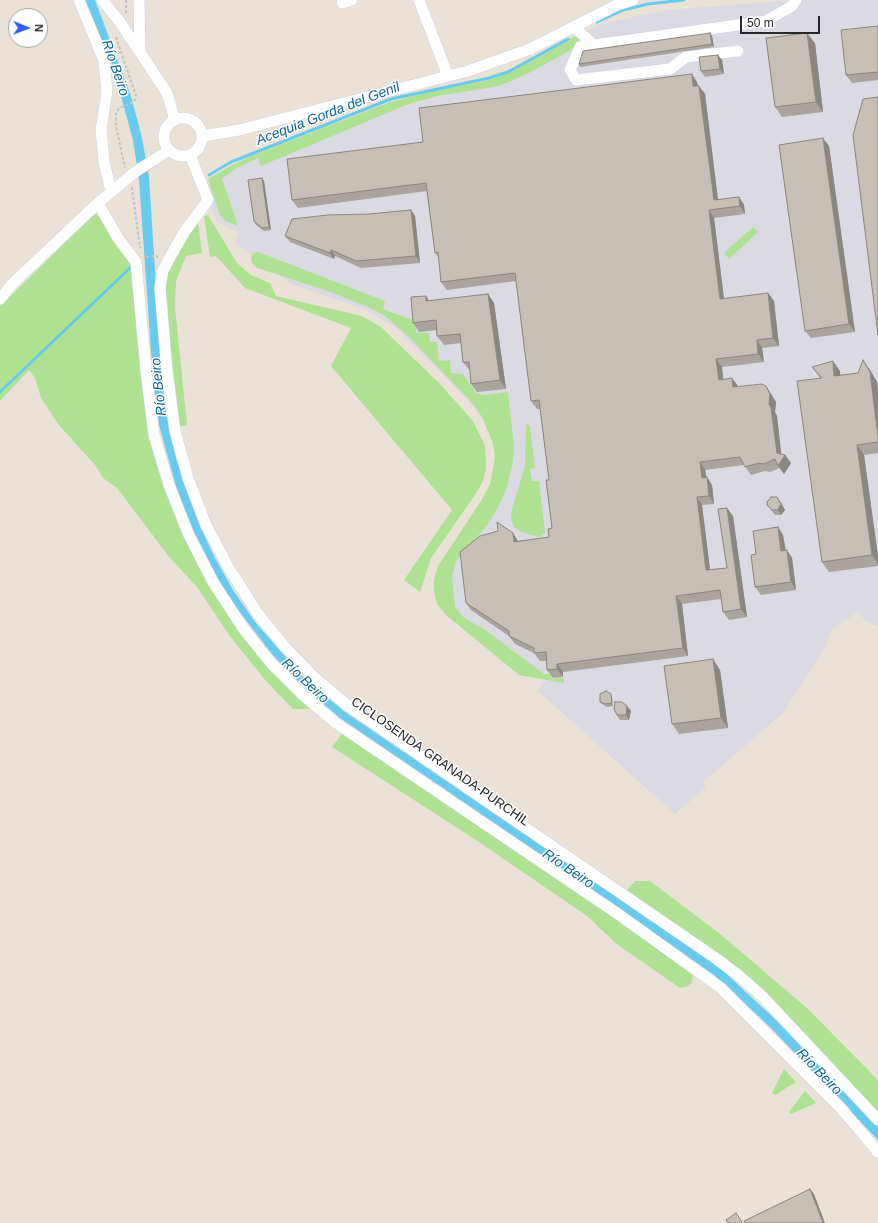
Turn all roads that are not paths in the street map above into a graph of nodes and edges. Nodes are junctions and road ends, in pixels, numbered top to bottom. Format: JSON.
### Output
{"nodes":[{"id":1,"x":79,"y":0,"type":"edge"},
{"id":2,"x":102,"y":0,"type":"edge"},
{"id":3,"x":139,"y":0,"type":"edge"},
{"id":4,"x":419,"y":0,"type":"edge"},
{"id":5,"x":633,"y":0,"type":"edge"},
{"id":6,"x":796,"y":0,"type":"edge"},
{"id":7,"x":574,"y":27,"type":"junction"},
{"id":8,"x":594,"y":45,"type":"junction"},
{"id":9,"x":738,"y":51,"type":"dead end"},
{"id":10,"x":140,"y":52,"type":"junction"},
{"id":11,"x":448,"y":76,"type":"junction"},
{"id":12,"x":175,"y":120,"type":"junction"},
{"id":13,"x":202,"y":136,"type":"junction"},
{"id":14,"x":169,"y":150,"type":"junction"},
{"id":15,"x":190,"y":155,"type":"junction"},
{"id":16,"x":111,"y":192,"type":"junction"},
{"id":17,"x":98,"y":202,"type":"junction"},
{"id":18,"x":0,"y":299,"type":"edge"},
{"id":19,"x":878,"y":1120,"type":"edge"},
{"id":20,"x":878,"y":1152,"type":"edge"}],
"edges":[{"from":1,"to":16,"type":"street"},
{"from":2,"to":10,"type":"street"},
{"from":3,"to":10,"type":"street"},
{"from":4,"to":11,"type":"street"},
{"from":5,"to":7,"type":"street"},
{"from":6,"to":8,"type":"street"},
{"from":7,"to":8,"type":"street"},
{"from":7,"to":11,"type":"street"},
{"from":8,"to":9,"type":"street"},
{"from":10,"to":12,"type":"street"},
{"from":11,"to":13,"type":"street"},
{"from":12,"to":13,"type":"street"},
{"from":12,"to":14,"type":"street"},
{"from":13,"to":15,"type":"street"},
{"from":14,"to":15,"type":"street"},
{"from":14,"to":16,"type":"street"},
{"from":15,"to":19,"type":"street"},
{"from":16,"to":17,"type":"street"},
{"from":17,"to":18,"type":"street"},
{"from":17,"to":20,"type":"street"}]}
